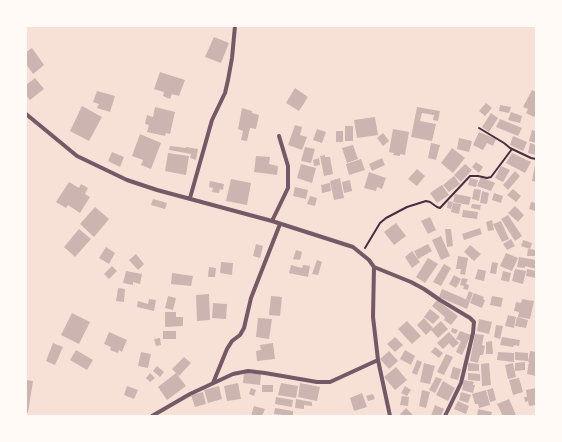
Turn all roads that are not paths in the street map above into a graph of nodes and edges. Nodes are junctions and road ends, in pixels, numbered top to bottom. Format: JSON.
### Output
{"nodes":[{"id":1,"x":235,"y":26,"type":"edge"},
{"id":2,"x":26,"y":114,"type":"edge"},
{"id":3,"x":279,"y":136,"type":"dead end"},
{"id":4,"x":190,"y":198,"type":"junction"},
{"id":5,"x":272,"y":221,"type":"junction"},
{"id":6,"x":280,"y":224,"type":"junction"},
{"id":7,"x":374,"y":267,"type":"junction"},
{"id":8,"x":378,"y":360,"type":"junction"},
{"id":9,"x":214,"y":383,"type":"junction"},
{"id":10,"x":152,"y":416,"type":"edge"},
{"id":11,"x":390,"y":416,"type":"edge"},
{"id":12,"x":445,"y":416,"type":"edge"}],
"edges":[{"from":1,"to":4,"type":"street"},
{"from":2,"to":4,"type":"street"},
{"from":3,"to":5,"type":"street"},
{"from":4,"to":5,"type":"street"},
{"from":5,"to":6,"type":"street"},
{"from":6,"to":7,"type":"street"},
{"from":6,"to":9,"type":"street"},
{"from":7,"to":8,"type":"street"},
{"from":7,"to":12,"type":"street"},
{"from":8,"to":9,"type":"street"},
{"from":8,"to":11,"type":"street"},
{"from":9,"to":10,"type":"street"}]}
